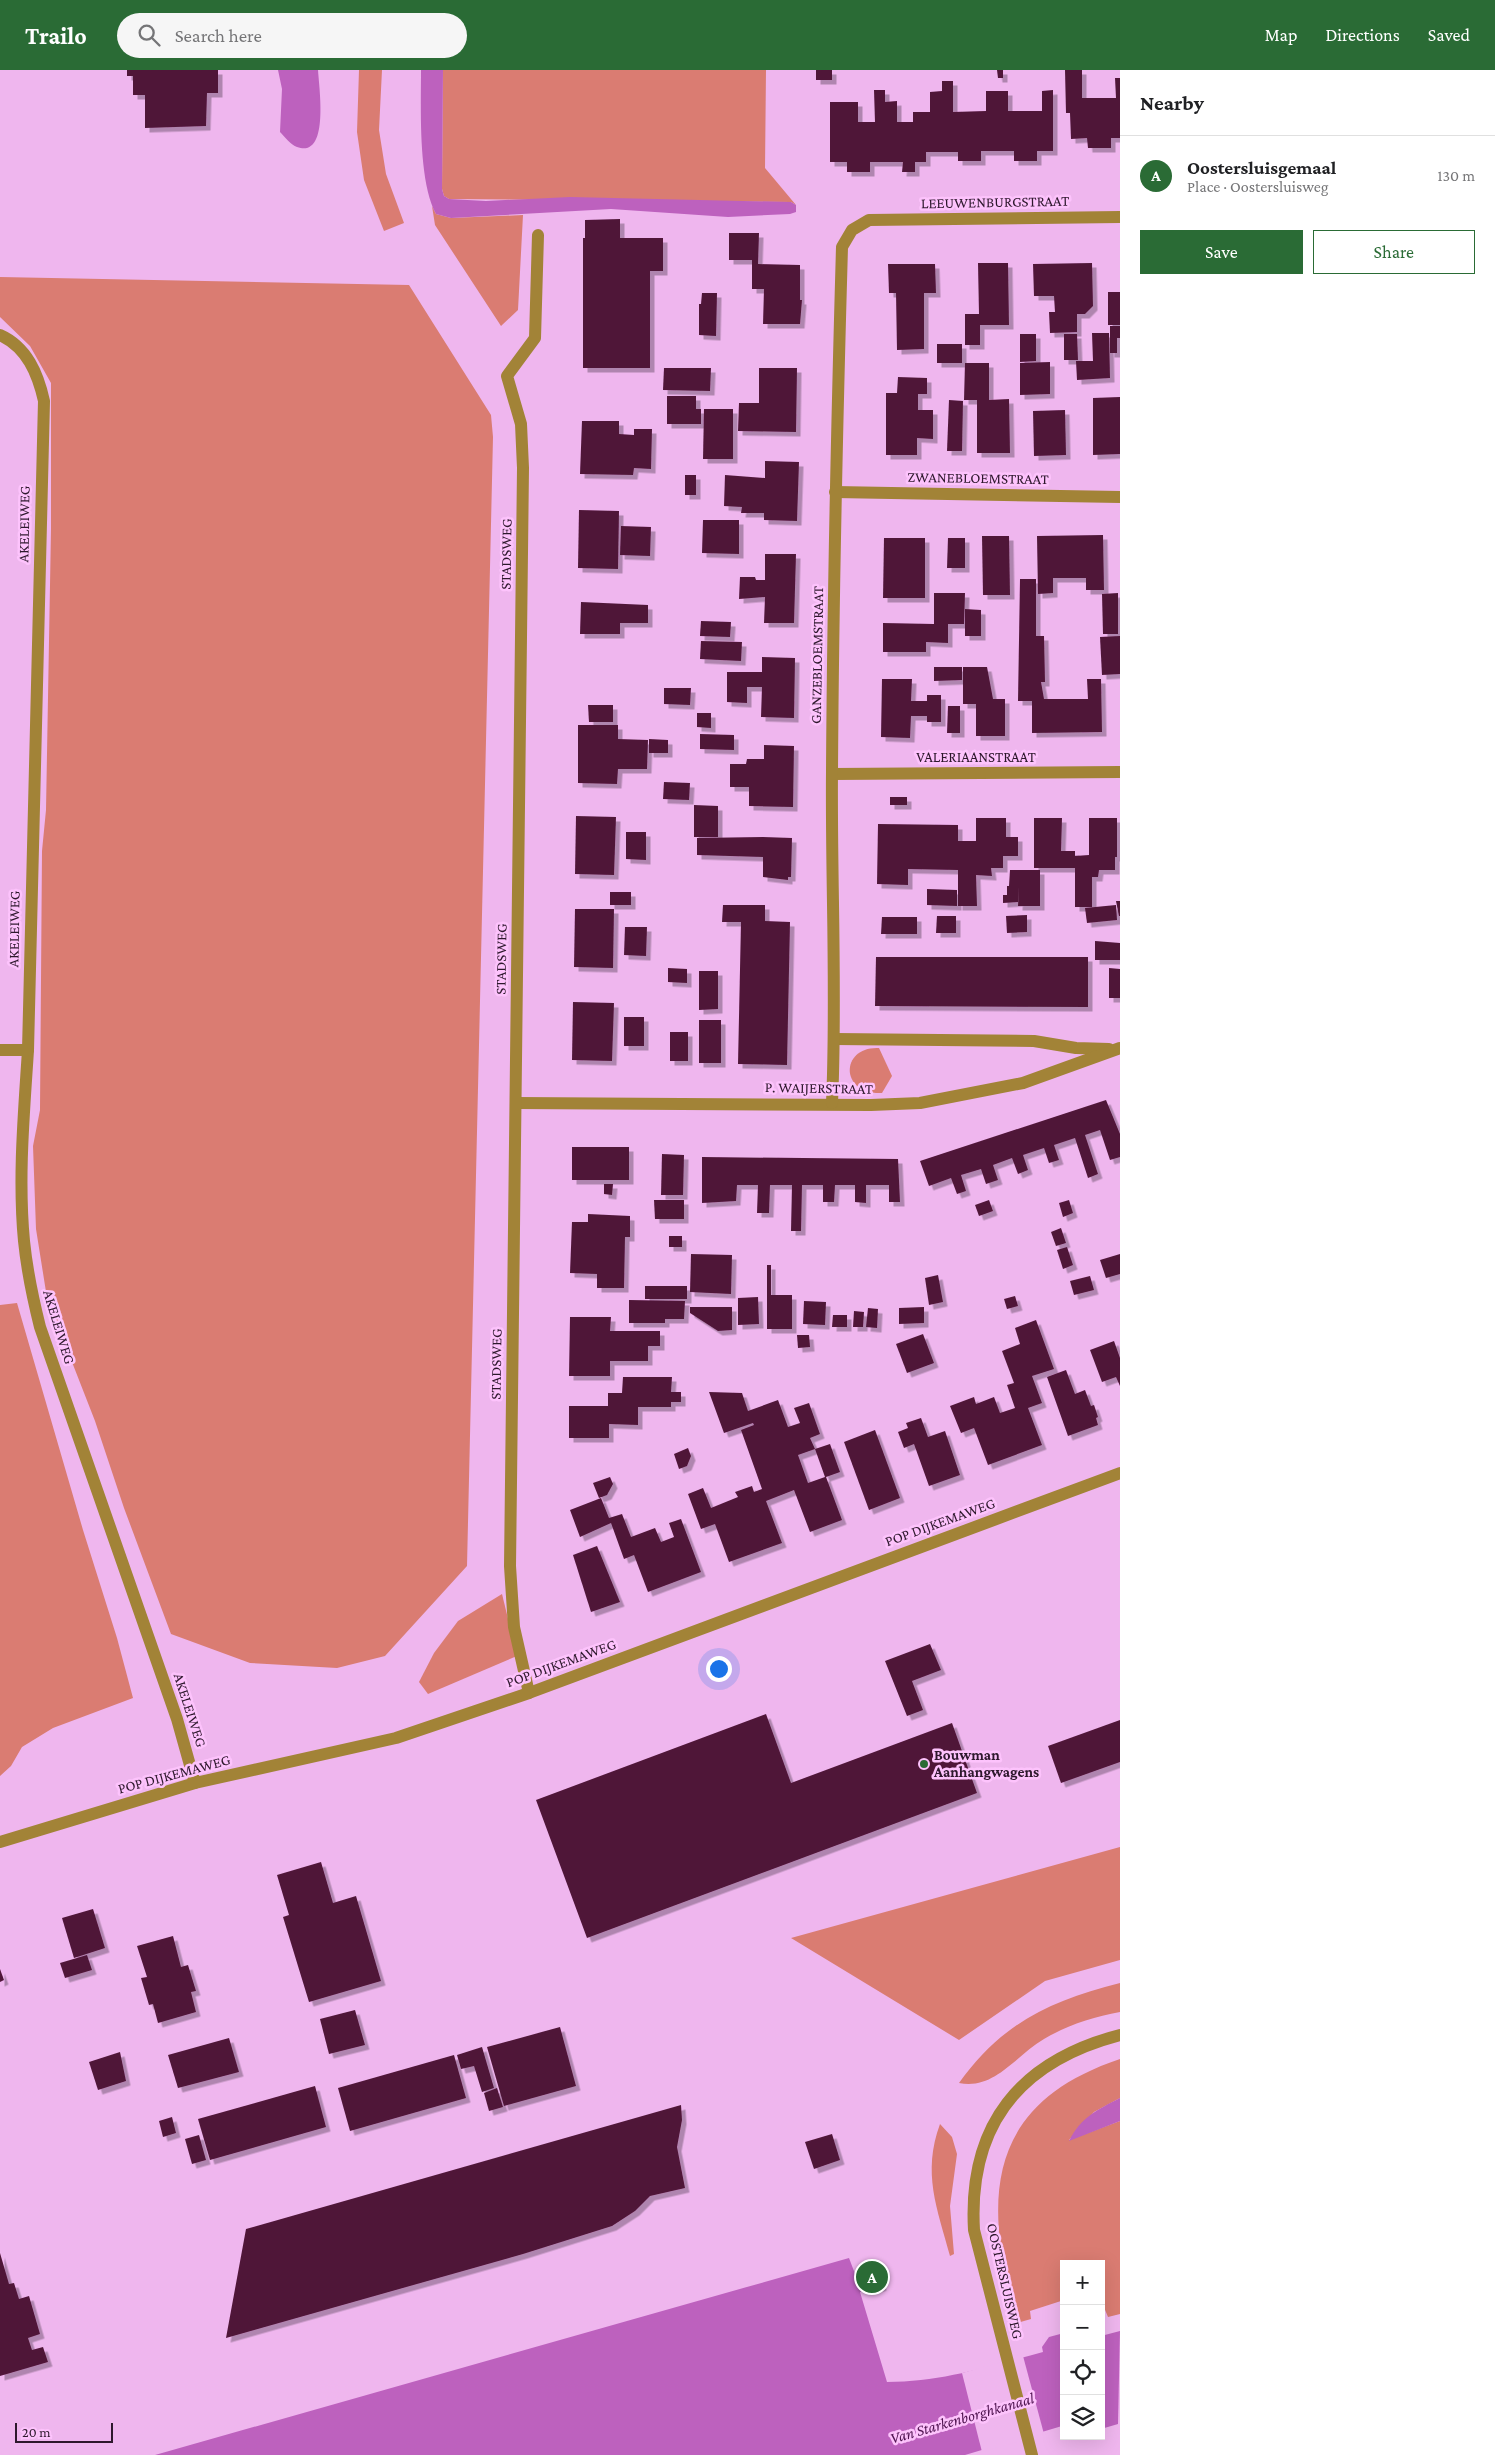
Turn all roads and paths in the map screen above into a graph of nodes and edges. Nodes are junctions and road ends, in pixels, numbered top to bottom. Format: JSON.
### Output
{"nodes":[{"id":1,"x":1120,"y":217,"type":"edge"},
{"id":2,"x":869,"y":220,"type":"joint"},
{"id":3,"x":538,"y":235,"type":"dead end"},
{"id":4,"x":0,"y":335,"type":"edge"},
{"id":5,"x":835,"y":492,"type":"junction"},
{"id":6,"x":1120,"y":497,"type":"edge"},
{"id":7,"x":1120,"y":772,"type":"edge"},
{"id":8,"x":832,"y":774,"type":"junction"},
{"id":9,"x":835,"y":1039,"type":"junction"},
{"id":10,"x":1117,"y":1049,"type":"edge"},
{"id":11,"x":0,"y":1050,"type":"edge"},
{"id":12,"x":28,"y":1050,"type":"junction"},
{"id":13,"x":516,"y":1102,"type":"junction"},
{"id":14,"x":832,"y":1103,"type":"junction"},
{"id":15,"x":1120,"y":1473,"type":"edge"},
{"id":16,"x":529,"y":1692,"type":"junction"},
{"id":17,"x":195,"y":1783,"type":"junction"},
{"id":18,"x":0,"y":1842,"type":"edge"},
{"id":19,"x":1120,"y":2035,"type":"edge"},
{"id":20,"x":1032,"y":2455,"type":"edge"}],
"edges":[{"from":1,"to":2,"type":"street","name":"LEEUWENBURGSTRAAT"},
{"from":2,"to":5,"type":"street","name":"GANZEBLOEMSTRAAT"},
{"from":3,"to":13,"type":"street","name":"STADSWEG"},
{"from":4,"to":12,"type":"street","name":"AKELEIWEG"},
{"from":5,"to":6,"type":"street","name":"ZWANEBLOEMSTRAAT"},
{"from":5,"to":8,"type":"street","name":"GANZEBLOEMSTRAAT"},
{"from":7,"to":8,"type":"street","name":"VALERIAANSTRAAT"},
{"from":8,"to":9,"type":"street","name":"GANZEBLOEMSTRAAT"},
{"from":9,"to":10,"type":"street","name":"P. WAIJERSTRAAT"},
{"from":9,"to":14,"type":"street","name":"GANZEBLOEMSTRAAT"},
{"from":10,"to":14,"type":"street","name":"P. WAIJERSTRAAT"},
{"from":11,"to":12,"type":"street"},
{"from":12,"to":17,"type":"street","name":"AKELEIWEG"},
{"from":13,"to":14,"type":"street","name":"P. WAIJERSTRAAT"},
{"from":13,"to":16,"type":"street","name":"STADSWEG"},
{"from":15,"to":16,"type":"street","name":"POP DIJKEMAWEG"},
{"from":16,"to":17,"type":"street","name":"POP DIJKEMAWEG"},
{"from":17,"to":18,"type":"street","name":"POP DIJKEMAWEG"},
{"from":19,"to":20,"type":"street","name":"OOSTERSLUISWEG"}]}
